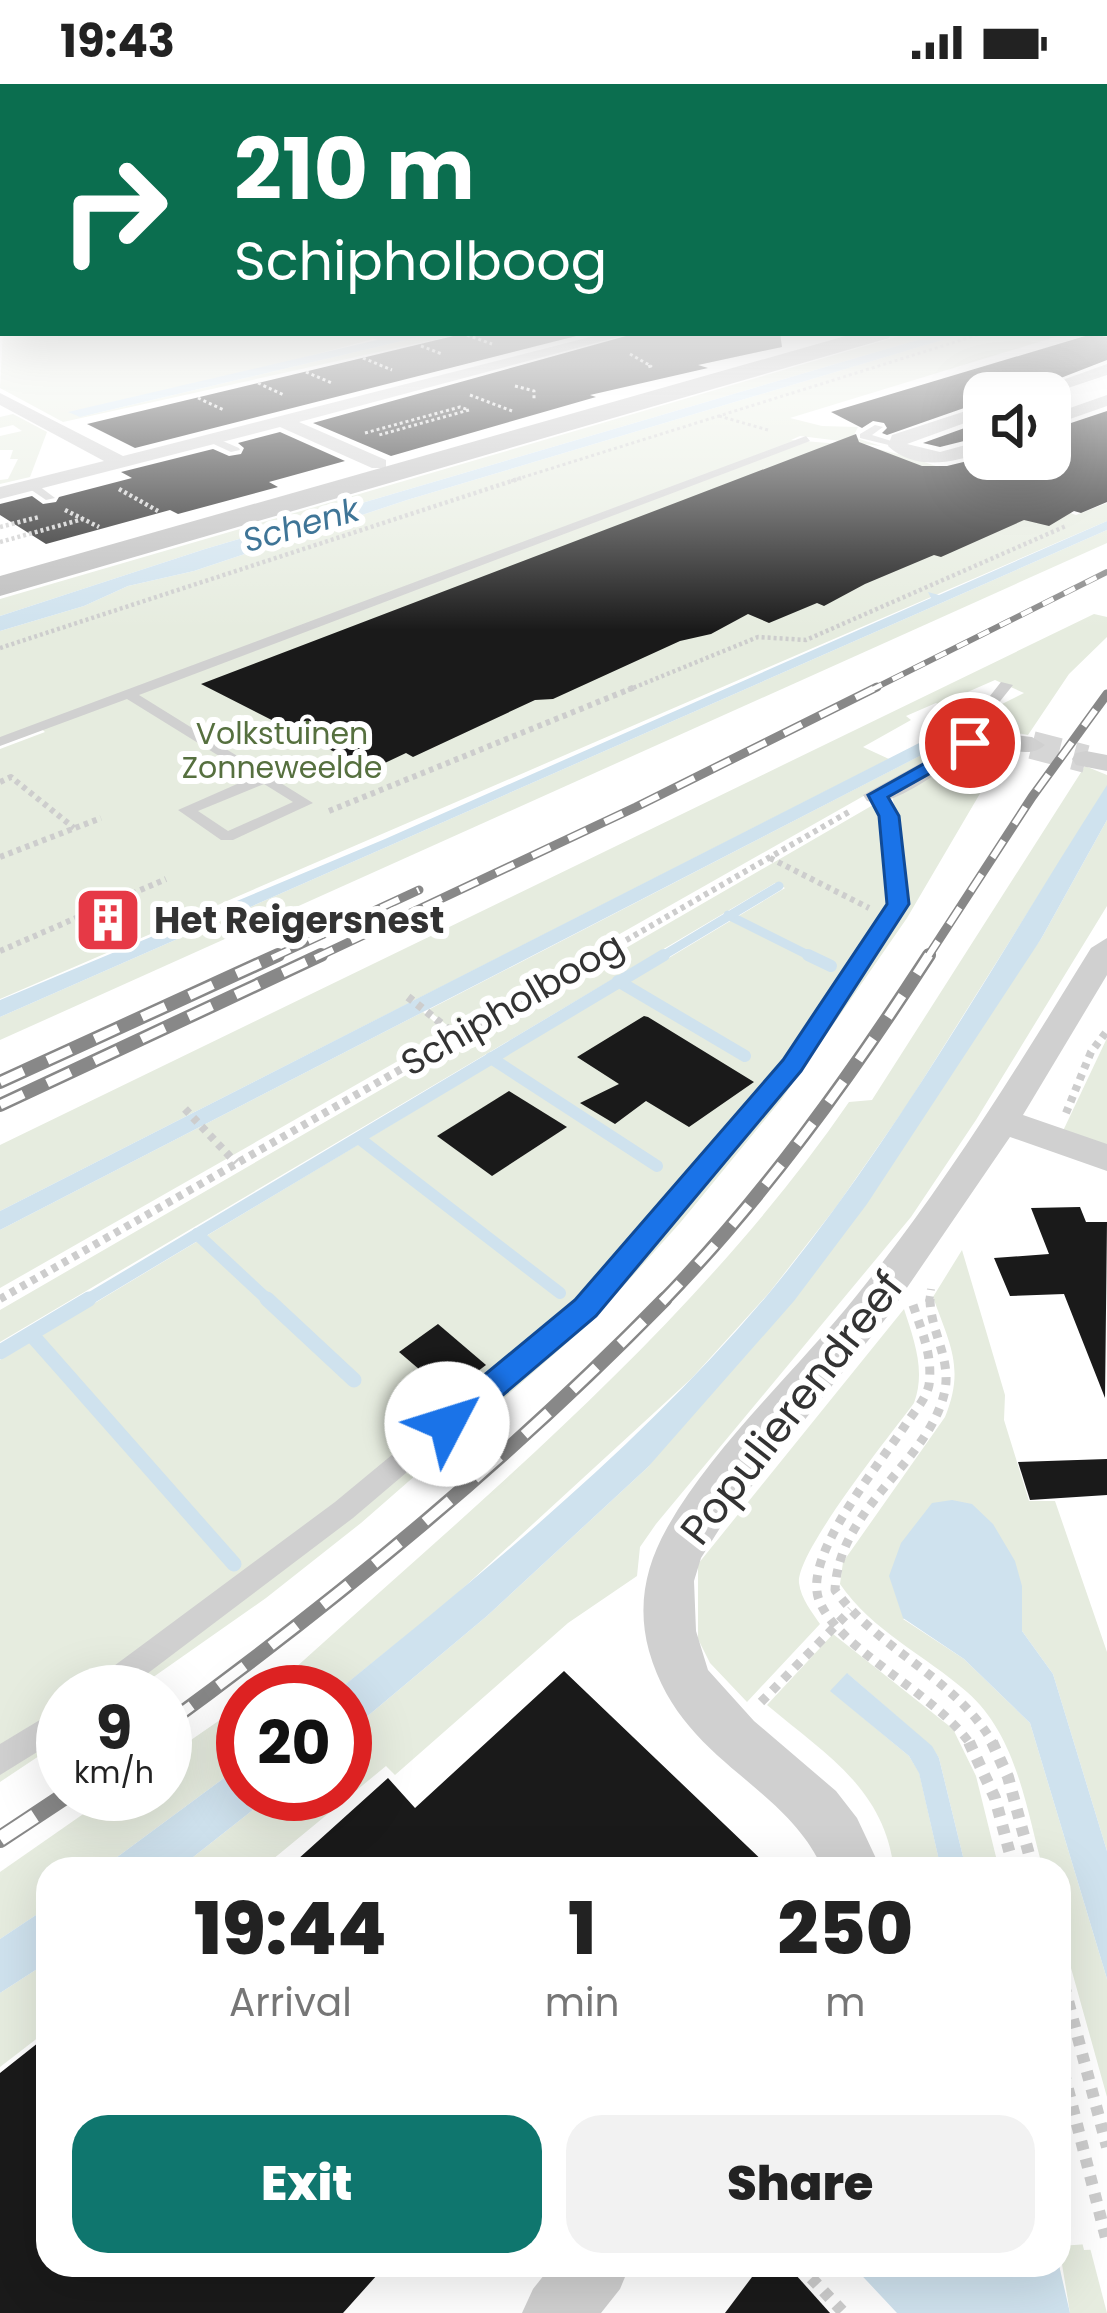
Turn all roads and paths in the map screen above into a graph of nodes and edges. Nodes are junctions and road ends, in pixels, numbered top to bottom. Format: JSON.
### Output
{"nodes":[{"id":1,"x":46,"y":422,"type":"edge"},
{"id":2,"x":278,"y":422,"type":"edge"},
{"id":3,"x":284,"y":422,"type":"edge"},
{"id":4,"x":402,"y":422,"type":"edge"},
{"id":5,"x":425,"y":422,"type":"edge"},
{"id":6,"x":540,"y":422,"type":"edge"},
{"id":7,"x":570,"y":422,"type":"edge"},
{"id":8,"x":699,"y":422,"type":"edge"},
{"id":9,"x":948,"y":422,"type":"edge"},
{"id":10,"x":553,"y":427,"type":"junction"},
{"id":11,"x":878,"y":427,"type":"dead end"},
{"id":12,"x":351,"y":436,"type":"dead end"},
{"id":13,"x":211,"y":439,"type":"junction"},
{"id":14,"x":806,"y":439,"type":"dead end"},
{"id":15,"x":360,"y":440,"type":"dead end"},
{"id":16,"x":897,"y":446,"type":"junction"},
{"id":17,"x":235,"y":450,"type":"dead end"},
{"id":18,"x":963,"y":454,"type":"edge"},
{"id":19,"x":122,"y":462,"type":"junction"},
{"id":20,"x":379,"y":464,"type":"dead end"},
{"id":21,"x":86,"y":471,"type":"junction"},
{"id":22,"x":31,"y":485,"type":"junction"},
{"id":23,"x":0,"y":493,"type":"edge"},
{"id":24,"x":50,"y":498,"type":"dead end"},
{"id":25,"x":170,"y":518,"type":"dead end"},
{"id":26,"x":1066,"y":526,"type":"dead end"},
{"id":27,"x":101,"y":529,"type":"dead end"},
{"id":28,"x":0,"y":542,"type":"edge"},
{"id":29,"x":0,"y":586,"type":"edge"},
{"id":30,"x":0,"y":648,"type":"edge"},
{"id":31,"x":1006,"y":685,"type":"dead end"},
{"id":32,"x":128,"y":694,"type":"junction"},
{"id":33,"x":987,"y":738,"type":"junction"},
{"id":34,"x":0,"y":742,"type":"edge"},
{"id":35,"x":1032,"y":745,"type":"tunnel mouth"},
{"id":36,"x":265,"y":778,"type":"junction"},
{"id":37,"x":0,"y":782,"type":"edge"},
{"id":38,"x":878,"y":795,"type":"junction"},
{"id":39,"x":305,"y":803,"type":"junction"},
{"id":40,"x":101,"y":818,"type":"dead end"},
{"id":41,"x":74,"y":829,"type":"junction"},
{"id":42,"x":0,"y":857,"type":"edge"},
{"id":43,"x":769,"y":857,"type":"junction"},
{"id":44,"x":166,"y":878,"type":"dead end"},
{"id":45,"x":889,"y":918,"type":"junction"},
{"id":46,"x":1107,"y":948,"type":"edge"},
{"id":47,"x":0,"y":951,"type":"edge"},
{"id":48,"x":409,"y":998,"type":"dead end"},
{"id":49,"x":457,"y":1036,"type":"junction"},
{"id":50,"x":186,"y":1111,"type":"dead end"},
{"id":51,"x":1000,"y":1120,"type":"junction"},
{"id":52,"x":1107,"y":1158,"type":"edge"},
{"id":53,"x":236,"y":1163,"type":"junction"},
{"id":54,"x":915,"y":1280,"type":"junction"},
{"id":55,"x":0,"y":1299,"type":"edge"},
{"id":56,"x":851,"y":1610,"type":"junction"},
{"id":57,"x":836,"y":1624,"type":"junction"},
{"id":58,"x":137,"y":1665,"type":"edge"},
{"id":59,"x":730,"y":1733,"type":"junction"},
{"id":60,"x":36,"y":1738,"type":"edge"},
{"id":61,"x":0,"y":1761,"type":"edge"},
{"id":62,"x":846,"y":1857,"type":"edge"},
{"id":63,"x":1011,"y":1857,"type":"edge"},
{"id":64,"x":1030,"y":1857,"type":"edge"},
{"id":65,"x":1071,"y":2012,"type":"edge"},
{"id":66,"x":1071,"y":2103,"type":"edge"},
{"id":67,"x":1107,"y":2147,"type":"edge"},
{"id":68,"x":1107,"y":2242,"type":"edge"},
{"id":69,"x":586,"y":2277,"type":"edge"},
{"id":70,"x":811,"y":2277,"type":"edge"},
{"id":71,"x":557,"y":2313,"type":"edge"},
{"id":72,"x":844,"y":2313,"type":"edge"}],
"edges":[{"from":1,"to":19,"type":"street"},
{"from":2,"to":13,"type":"street"},
{"from":3,"to":20,"type":"street"},
{"from":4,"to":12,"type":"path"},
{"from":5,"to":15,"type":"path"},
{"from":6,"to":10,"type":"path"},
{"from":7,"to":10,"type":"street"},
{"from":8,"to":30,"type":"path"},
{"from":9,"to":16,"type":"street"},
{"from":10,"to":29,"type":"street"},
{"from":11,"to":16,"type":"lane"},
{"from":13,"to":17,"type":"lane"},
{"from":13,"to":19,"type":"street"},
{"from":14,"to":32,"type":"lane"},
{"from":16,"to":18,"type":"street"},
{"from":19,"to":21,"type":"street"},
{"from":21,"to":22,"type":"street"},
{"from":21,"to":25,"type":"path"},
{"from":22,"to":23,"type":"street"},
{"from":22,"to":24,"type":"lane"},
{"from":26,"to":39,"type":"path"},
{"from":27,"to":28,"type":"path"},
{"from":31,"to":33,"type":"lane"},
{"from":32,"to":34,"type":"lane"},
{"from":32,"to":36,"type":"lane"},
{"from":33,"to":35,"type":"street"},
{"from":33,"to":38,"type":"street"},
{"from":36,"to":39,"type":"lane"},
{"from":36,"to":39,"type":"lane"},
{"from":37,"to":41,"type":"path"},
{"from":38,"to":43,"type":"path","name":"Schipholboog"},
{"from":38,"to":45,"type":"lane"},
{"from":40,"to":41,"type":"path"},
{"from":41,"to":42,"type":"path"},
{"from":43,"to":45,"type":"path"},
{"from":43,"to":49,"type":"path","name":"Schipholboog"},
{"from":44,"to":47,"type":"path"},
{"from":45,"to":58,"type":"lane"},
{"from":46,"to":51,"type":"street","name":"Populierendreef"},
{"from":48,"to":49,"type":"path"},
{"from":49,"to":53,"type":"path","name":"Schipholboog"},
{"from":50,"to":53,"type":"path"},
{"from":51,"to":52,"type":"street"},
{"from":51,"to":54,"type":"street","name":"Populierendreef"},
{"from":53,"to":55,"type":"path","name":"Schipholboog"},
{"from":54,"to":56,"type":"path"},
{"from":54,"to":57,"type":"path"},
{"from":54,"to":59,"type":"street","name":"Populierendreef"},
{"from":56,"to":57,"type":"path"},
{"from":56,"to":64,"type":"path"},
{"from":57,"to":59,"type":"path"},
{"from":57,"to":63,"type":"path"},
{"from":59,"to":62,"type":"street","name":"Populierendreef"},
{"from":60,"to":61,"type":"lane"},
{"from":65,"to":67,"type":"path"},
{"from":66,"to":68,"type":"path"},
{"from":69,"to":71,"type":"street"},
{"from":70,"to":72,"type":"path"}]}
